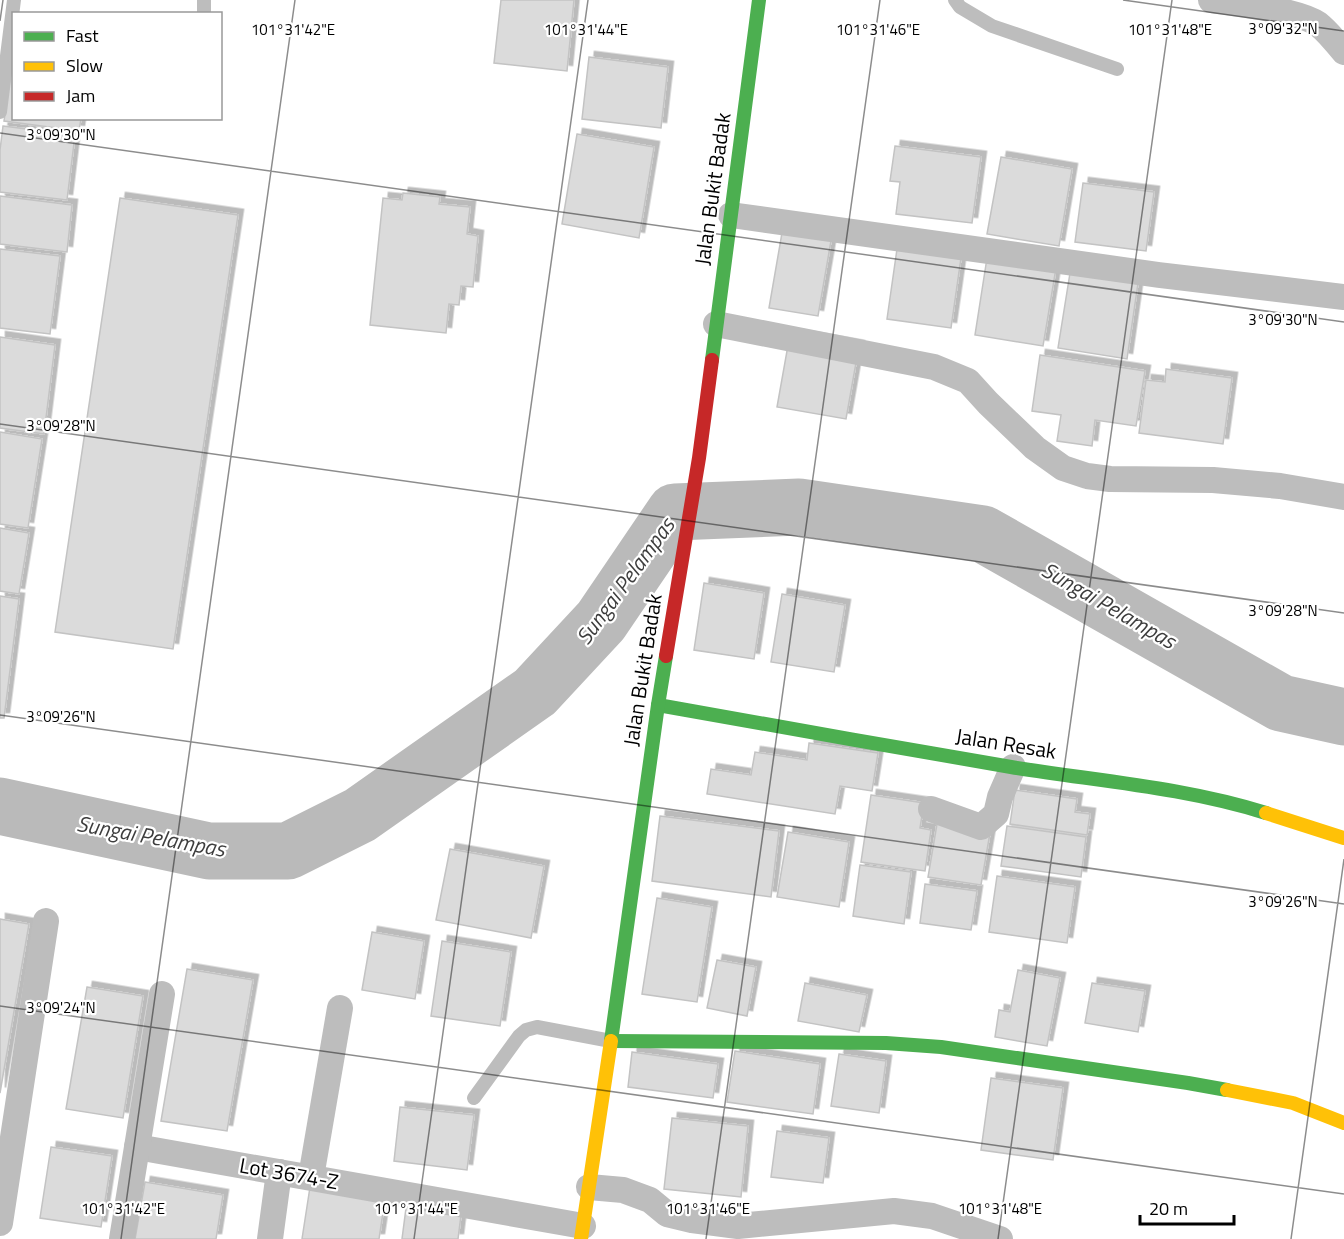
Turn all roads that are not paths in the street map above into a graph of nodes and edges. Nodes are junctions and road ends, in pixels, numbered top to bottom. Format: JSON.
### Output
{"nodes":[{"id":1,"x":759,"y":0,"type":"edge"},
{"id":2,"x":955,"y":0,"type":"edge"},
{"id":3,"x":1212,"y":0,"type":"edge"},
{"id":4,"x":12,"y":16,"type":"edge"},
{"id":5,"x":1344,"y":52,"type":"edge"},
{"id":6,"x":1118,"y":69,"type":"dead end"},
{"id":7,"x":0,"y":112,"type":"edge"},
{"id":8,"x":731,"y":215,"type":"junction"},
{"id":9,"x":1344,"y":297,"type":"edge"},
{"id":10,"x":716,"y":324,"type":"junction"},
{"id":11,"x":1344,"y":497,"type":"edge"},
{"id":12,"x":658,"y":705,"type":"junction"},
{"id":13,"x":1013,"y":767,"type":"junction"},
{"id":14,"x":932,"y":808,"type":"dead end"},
{"id":15,"x":1344,"y":838,"type":"edge"},
{"id":16,"x":46,"y":921,"type":"dead end"},
{"id":17,"x":162,"y":994,"type":"dead end"},
{"id":18,"x":340,"y":1008,"type":"dead end"},
{"id":19,"x":611,"y":1041,"type":"junction"},
{"id":20,"x":474,"y":1098,"type":"dead end"},
{"id":21,"x":1344,"y":1123,"type":"edge"},
{"id":22,"x":137,"y":1147,"type":"junction"},
{"id":23,"x":279,"y":1172,"type":"junction"},
{"id":24,"x":311,"y":1177,"type":"junction"},
{"id":25,"x":589,"y":1186,"type":"junction"},
{"id":26,"x":1,"y":1207,"type":"edge"},
{"id":27,"x":582,"y":1232,"type":"edge"},
{"id":28,"x":122,"y":1239,"type":"edge"},
{"id":29,"x":270,"y":1239,"type":"edge"},
{"id":30,"x":1000,"y":1239,"type":"edge"}],
"edges":[{"from":1,"to":8,"type":"street","name":"Jalan Bukit Badak"},
{"from":2,"to":6,"type":"lane"},
{"from":3,"to":5,"type":"street"},
{"from":4,"to":7,"type":"lane"},
{"from":8,"to":9,"type":"street"},
{"from":8,"to":10,"type":"street","name":"Jalan Bukit Badak"},
{"from":10,"to":11,"type":"street"},
{"from":10,"to":12,"type":"street","name":"Jalan Bukit Badak"},
{"from":12,"to":13,"type":"street","name":"Jalan Resak"},
{"from":12,"to":19,"type":"street","name":"Jalan Bukit Badak"},
{"from":13,"to":14,"type":"street"},
{"from":13,"to":15,"type":"street","name":"Jalan Resak"},
{"from":16,"to":26,"type":"street"},
{"from":17,"to":22,"type":"street"},
{"from":18,"to":24,"type":"street"},
{"from":19,"to":20,"type":"lane"},
{"from":19,"to":21,"type":"street"},
{"from":19,"to":25,"type":"street","name":"Jalan Bukit Badak"},
{"from":22,"to":23,"type":"street","name":"Lot 3674-Z"},
{"from":22,"to":28,"type":"street"},
{"from":23,"to":24,"type":"street","name":"Lot 3674-Z"},
{"from":23,"to":29,"type":"street"},
{"from":24,"to":27,"type":"street","name":"Lot 3674-Z"},
{"from":25,"to":27,"type":"street","name":"Jalan Bukit Badak"},
{"from":25,"to":30,"type":"street"}]}
